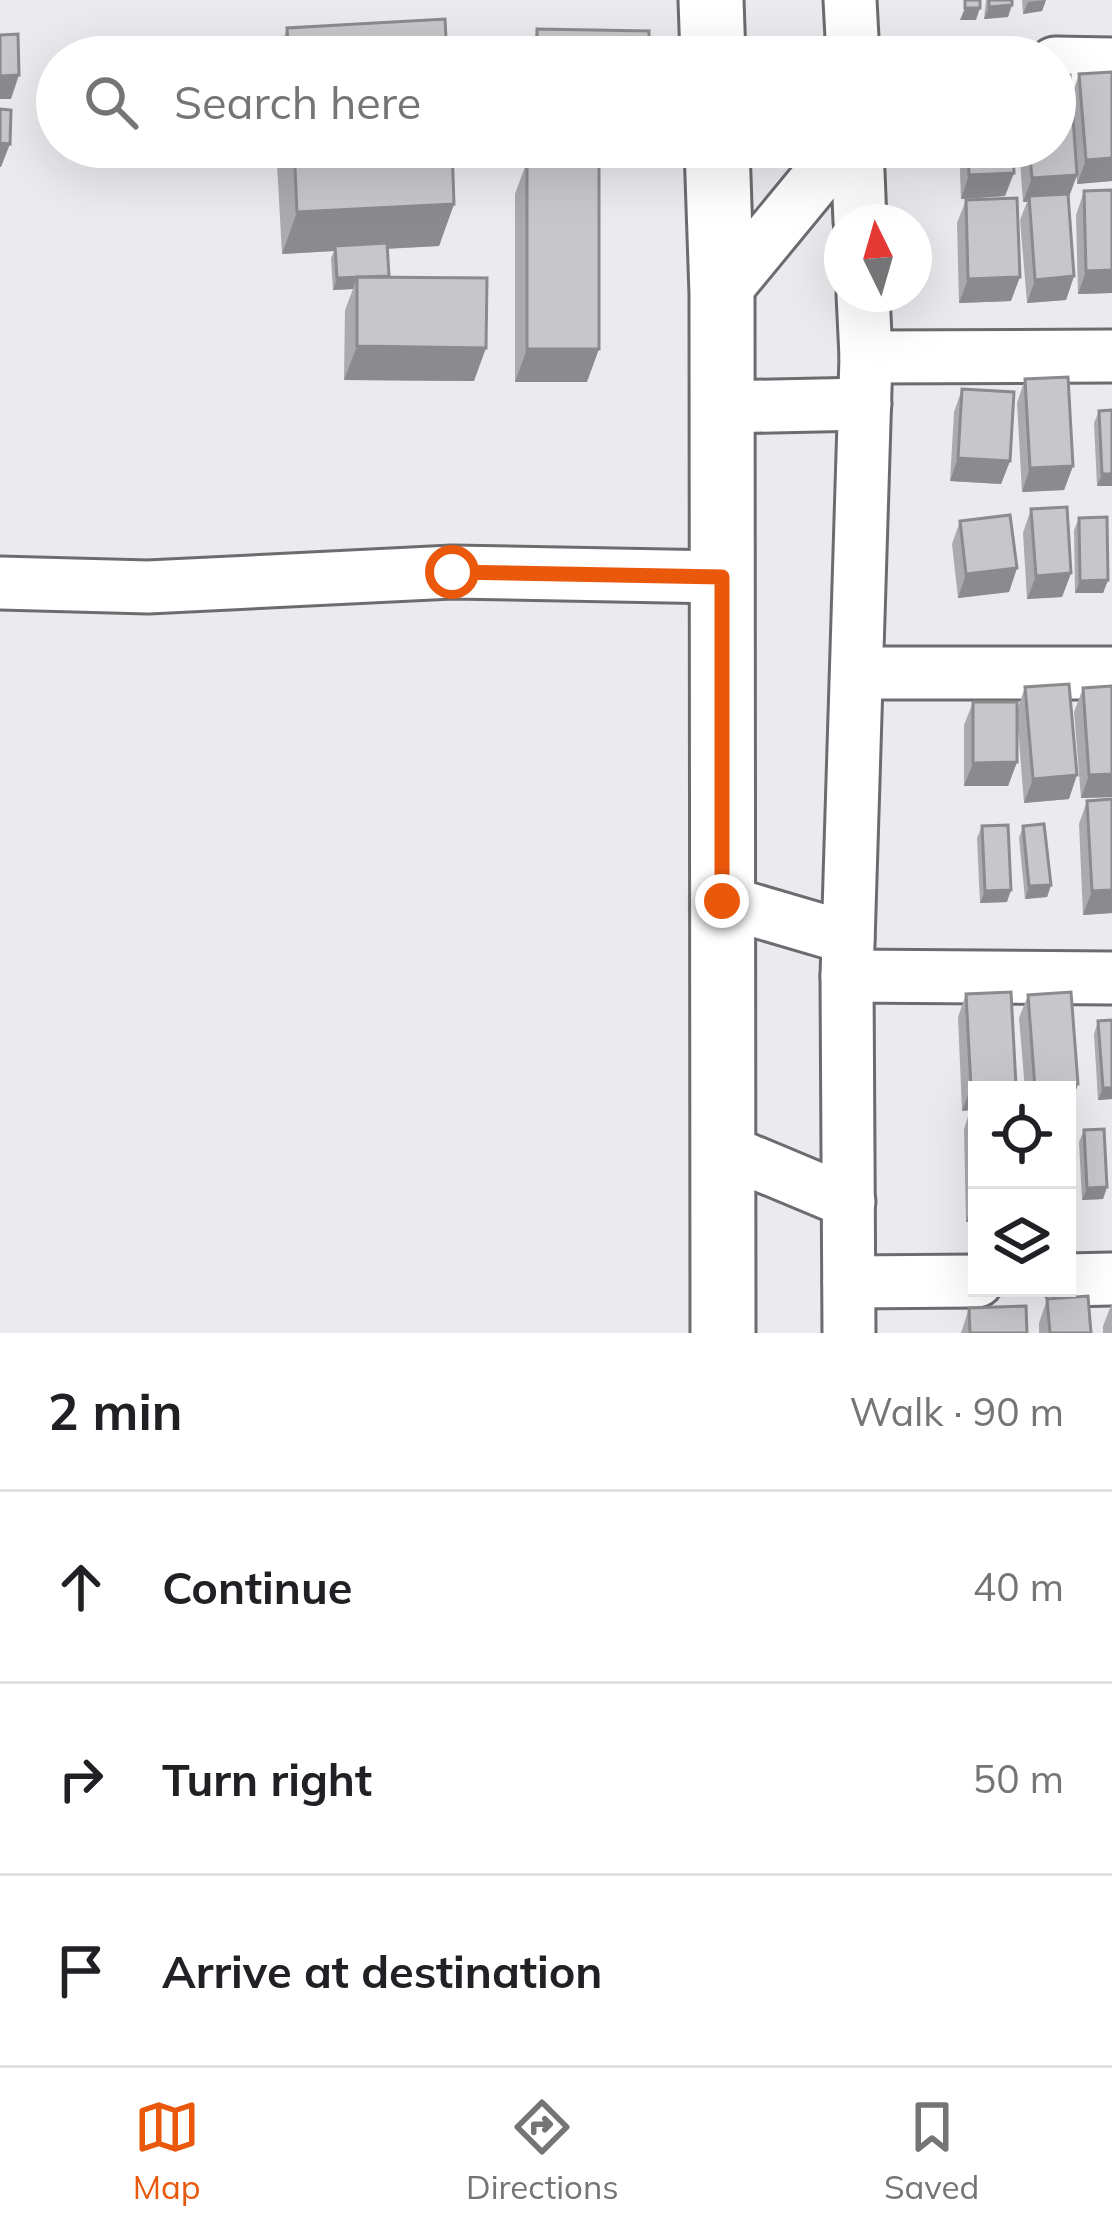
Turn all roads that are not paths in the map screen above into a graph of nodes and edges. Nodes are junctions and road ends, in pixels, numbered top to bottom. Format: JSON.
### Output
{"nodes":[{"id":1,"x":711,"y":0,"type":"edge"},
{"id":2,"x":850,"y":0,"type":"edge"},
{"id":3,"x":712,"y":36,"type":"edge"},
{"id":4,"x":852,"y":36,"type":"edge"},
{"id":5,"x":1076,"y":63,"type":"edge"},
{"id":6,"x":1112,"y":64,"type":"edge"},
{"id":7,"x":718,"y":168,"type":"edge"},
{"id":8,"x":826,"y":168,"type":"edge"},
{"id":9,"x":858,"y":168,"type":"edge"},
{"id":10,"x":859,"y":204,"type":"edge"},
{"id":11,"x":722,"y":294,"type":"junction"},
{"id":12,"x":864,"y":312,"type":"edge"},
{"id":13,"x":1112,"y":356,"type":"edge"},
{"id":14,"x":866,"y":381,"type":"junction"},
{"id":15,"x":722,"y":406,"type":"junction"},
{"id":16,"x":722,"y":577,"type":"junction"},
{"id":17,"x":0,"y":583,"type":"edge"},
{"id":18,"x":858,"y":673,"type":"junction"},
{"id":19,"x":1112,"y":673,"type":"edge"},
{"id":20,"x":722,"y":901,"type":"junction"},
{"id":21,"x":848,"y":957,"type":"junction"},
{"id":22,"x":1112,"y":978,"type":"edge"},
{"id":23,"x":722,"y":1149,"type":"junction"},
{"id":24,"x":849,"y":1202,"type":"junction"},
{"id":25,"x":1112,"y":1279,"type":"edge"},
{"id":26,"x":1076,"y":1280,"type":"edge"},
{"id":27,"x":968,"y":1281,"type":"edge"},
{"id":28,"x":849,"y":1282,"type":"junction"},
{"id":29,"x":723,"y":1333,"type":"edge"},
{"id":30,"x":849,"y":1333,"type":"edge"}],
"edges":[{"from":1,"to":3,"type":"street"},
{"from":2,"to":4,"type":"street"},
{"from":5,"to":6,"type":"street"},
{"from":7,"to":11,"type":"street"},
{"from":8,"to":11,"type":"street"},
{"from":9,"to":10,"type":"street"},
{"from":11,"to":15,"type":"street"},
{"from":12,"to":14,"type":"street"},
{"from":13,"to":14,"type":"street"},
{"from":14,"to":15,"type":"street"},
{"from":14,"to":18,"type":"street"},
{"from":15,"to":16,"type":"street"},
{"from":16,"to":17,"type":"street"},
{"from":16,"to":20,"type":"street"},
{"from":18,"to":19,"type":"street"},
{"from":18,"to":21,"type":"street"},
{"from":20,"to":21,"type":"street"},
{"from":20,"to":23,"type":"street"},
{"from":21,"to":22,"type":"street"},
{"from":21,"to":24,"type":"street"},
{"from":23,"to":24,"type":"street"},
{"from":23,"to":29,"type":"street"},
{"from":24,"to":28,"type":"street"},
{"from":25,"to":26,"type":"street"},
{"from":27,"to":28,"type":"street"},
{"from":28,"to":30,"type":"street"}]}
